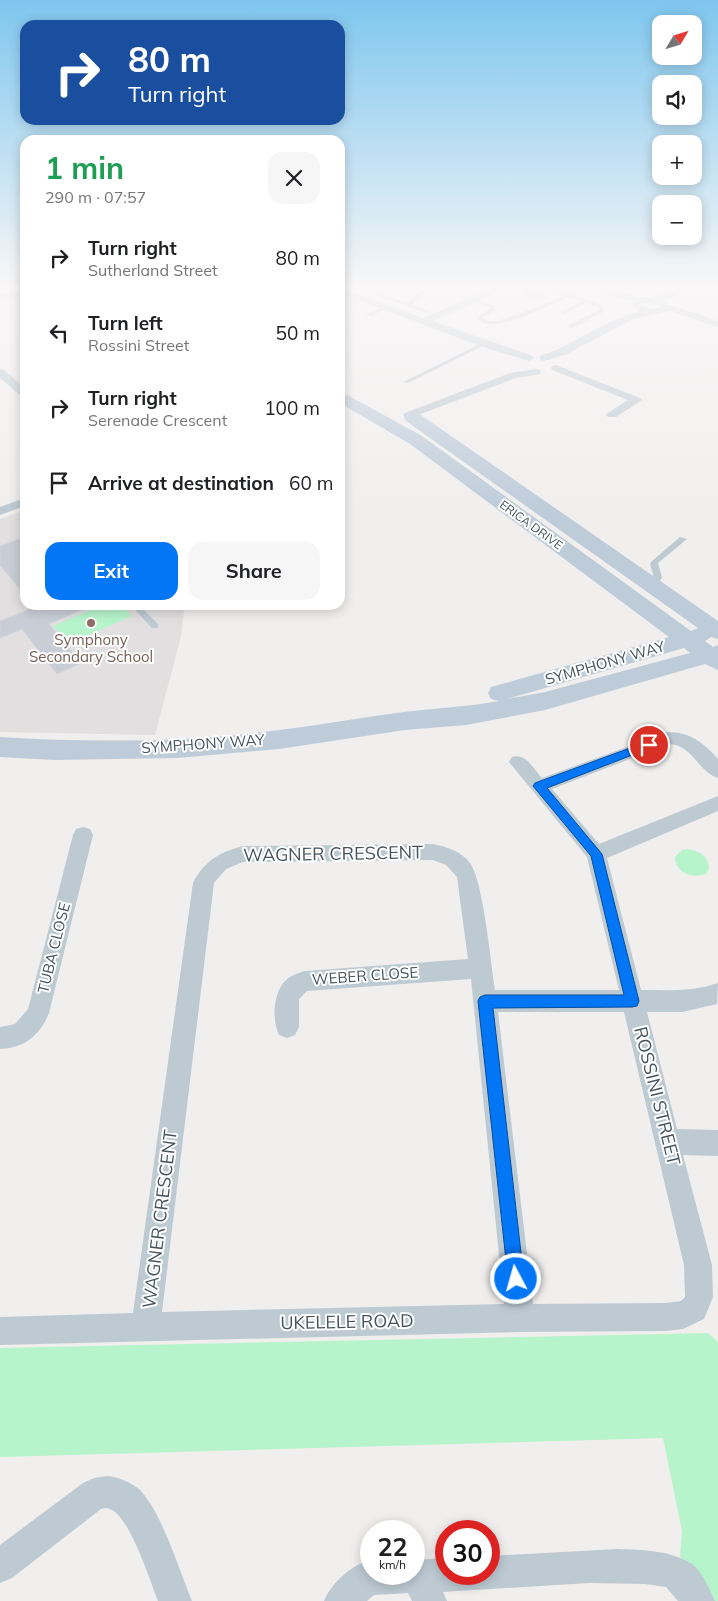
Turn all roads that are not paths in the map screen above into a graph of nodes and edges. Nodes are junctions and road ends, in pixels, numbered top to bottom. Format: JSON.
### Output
{"nodes":[{"id":1,"x":448,"y":362,"type":"edge"},
{"id":2,"x":525,"y":362,"type":"junction"},
{"id":3,"x":552,"y":362,"type":"edge"},
{"id":4,"x":547,"y":366,"type":"junction"},
{"id":5,"x":0,"y":372,"type":"edge"},
{"id":6,"x":514,"y":375,"type":"junction"},
{"id":7,"x":573,"y":376,"type":"joint"},
{"id":8,"x":406,"y":382,"type":"dead end"},
{"id":9,"x":20,"y":390,"type":"edge"},
{"id":10,"x":345,"y":390,"type":"edge"},
{"id":11,"x":345,"y":390,"type":"edge"},
{"id":12,"x":403,"y":411,"type":"junction"},
{"id":13,"x":612,"y":415,"type":"dead end"},
{"id":14,"x":472,"y":482,"type":"junction"},
{"id":15,"x":20,"y":503,"type":"edge"},
{"id":16,"x":3,"y":506,"type":"edge"},
{"id":17,"x":683,"y":539,"type":"dead end"},
{"id":18,"x":652,"y":585,"type":"junction"},
{"id":19,"x":140,"y":610,"type":"edge"},
{"id":20,"x":155,"y":626,"type":"dead end"},
{"id":21,"x":717,"y":630,"type":"edge"},
{"id":22,"x":687,"y":639,"type":"junction"},
{"id":23,"x":715,"y":657,"type":"edge"},
{"id":24,"x":405,"y":721,"type":"junction"},
{"id":25,"x":0,"y":747,"type":"edge"},
{"id":26,"x":518,"y":762,"type":"dead end"},
{"id":27,"x":718,"y":771,"type":"edge"},
{"id":28,"x":539,"y":786,"type":"junction"},
{"id":29,"x":718,"y":803,"type":"edge"},
{"id":30,"x":83,"y":836,"type":"dead end"},
{"id":31,"x":596,"y":854,"type":"junction"},
{"id":32,"x":480,"y":968,"type":"junction"},
{"id":33,"x":718,"y":993,"type":"edge"},
{"id":34,"x":485,"y":1001,"type":"junction"},
{"id":35,"x":632,"y":1001,"type":"junction"},
{"id":36,"x":287,"y":1027,"type":"dead end"},
{"id":37,"x":0,"y":1038,"type":"edge"},
{"id":38,"x":669,"y":1142,"type":"junction"},
{"id":39,"x":718,"y":1143,"type":"edge"},
{"id":40,"x":692,"y":1310,"type":"joint"},
{"id":41,"x":520,"y":1318,"type":"junction"},
{"id":42,"x":146,"y":1327,"type":"junction"},
{"id":43,"x":0,"y":1332,"type":"edge"},
{"id":44,"x":0,"y":1566,"type":"edge"},
{"id":45,"x":500,"y":1572,"type":"edge"},
{"id":46,"x":439,"y":1585,"type":"edge"},
{"id":47,"x":424,"y":1589,"type":"edge"},
{"id":48,"x":175,"y":1601,"type":"edge"},
{"id":49,"x":341,"y":1601,"type":"edge"},
{"id":50,"x":698,"y":1601,"type":"edge"}],
"edges":[{"from":1,"to":8,"type":"lane"},
{"from":2,"to":4,"type":"street"},
{"from":2,"to":4,"type":"street"},
{"from":2,"to":6,"type":"street"},
{"from":3,"to":4,"type":"street"},
{"from":4,"to":6,"type":"street"},
{"from":4,"to":7,"type":"street"},
{"from":5,"to":9,"type":"street"},
{"from":6,"to":12,"type":"street"},
{"from":7,"to":13,"type":"street"},
{"from":10,"to":12,"type":"main road"},
{"from":11,"to":14,"type":"main road","name":"ERICA DRIVE"},
{"from":12,"to":14,"type":"main road"},
{"from":12,"to":18,"type":"main road","name":"ERICA DRIVE"},
{"from":14,"to":22,"type":"main road","name":"ERICA DRIVE"},
{"from":15,"to":16,"type":"street"},
{"from":17,"to":18,"type":"lane"},
{"from":18,"to":21,"type":"main road","name":"ERICA DRIVE"},
{"from":19,"to":20,"type":"lane"},
{"from":21,"to":22,"type":"main road","name":"SYMPHONY WAY"},
{"from":22,"to":23,"type":"main road","name":"ERICA DRIVE"},
{"from":22,"to":24,"type":"main road","name":"SYMPHONY WAY"},
{"from":23,"to":24,"type":"main road","name":"SYMPHONY WAY"},
{"from":24,"to":25,"type":"main road","name":"SYMPHONY WAY"},
{"from":26,"to":28,"type":"street","name":"ROSSINI STREET"},
{"from":27,"to":28,"type":"street"},
{"from":28,"to":31,"type":"street","name":"ROSSINI STREET"},
{"from":29,"to":31,"type":"street"},
{"from":30,"to":37,"type":"street","name":"TUBA CLOSE"},
{"from":31,"to":35,"type":"street","name":"ROSSINI STREET"},
{"from":32,"to":34,"type":"street","name":"WAGNER CRESCENT"},
{"from":32,"to":36,"type":"street","name":"WEBER CLOSE"},
{"from":32,"to":42,"type":"street","name":"WAGNER CRESCENT"},
{"from":33,"to":35,"type":"street"},
{"from":34,"to":35,"type":"street"},
{"from":34,"to":41,"type":"street","name":"WAGNER CRESCENT"},
{"from":35,"to":38,"type":"street","name":"ROSSINI STREET"},
{"from":38,"to":39,"type":"street"},
{"from":38,"to":40,"type":"street","name":"ROSSINI STREET"},
{"from":40,"to":41,"type":"street","name":"UKELELE ROAD"},
{"from":41,"to":42,"type":"street","name":"UKELELE ROAD"},
{"from":42,"to":43,"type":"street","name":"UKELELE ROAD"},
{"from":44,"to":48,"type":"street"},
{"from":45,"to":50,"type":"street"},
{"from":46,"to":47,"type":"street"},
{"from":47,"to":49,"type":"street"}]}
